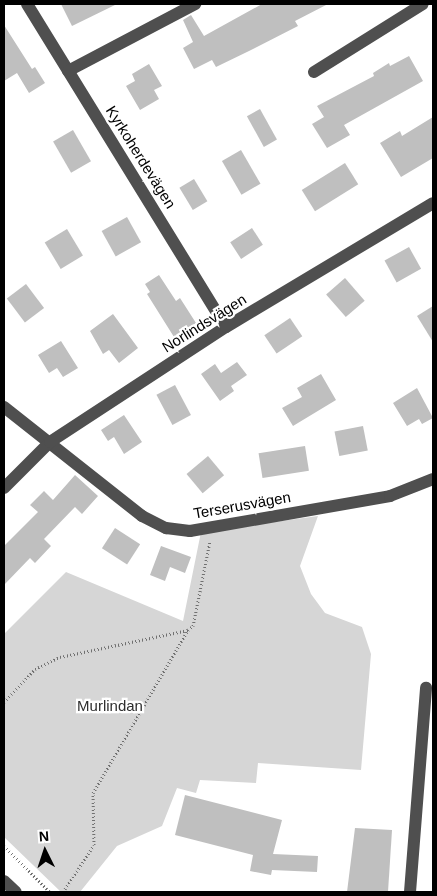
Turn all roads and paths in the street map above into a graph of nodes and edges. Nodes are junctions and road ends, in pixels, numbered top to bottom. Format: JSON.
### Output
{"nodes":[{"id":1,"x":27,"y":4,"type":"edge"},
{"id":2,"x":195,"y":4,"type":"edge"},
{"id":3,"x":423,"y":4,"type":"edge"},
{"id":4,"x":68,"y":71,"type":"junction"},
{"id":5,"x":314,"y":72,"type":"dead end"},
{"id":6,"x":433,"y":203,"type":"edge"},
{"id":7,"x":226,"y":327,"type":"junction"},
{"id":8,"x":4,"y":407,"type":"edge"},
{"id":9,"x":50,"y":442,"type":"junction"},
{"id":10,"x":433,"y":480,"type":"edge"},
{"id":11,"x":4,"y":488,"type":"edge"},
{"id":12,"x":213,"y":526,"type":"junction"},
{"id":13,"x":188,"y":630,"type":"junction"},
{"id":14,"x":426,"y":688,"type":"dead end"},
{"id":15,"x":4,"y":702,"type":"edge"},
{"id":16,"x":4,"y":846,"type":"edge"},
{"id":17,"x":4,"y":881,"type":"edge"},
{"id":18,"x":16,"y":892,"type":"edge"},
{"id":19,"x":50,"y":892,"type":"edge"},
{"id":20,"x":63,"y":892,"type":"edge"},
{"id":21,"x":410,"y":892,"type":"edge"}],
"edges":[{"from":1,"to":4,"type":"street","name":"Kyrkoherdevägen"},
{"from":2,"to":4,"type":"street"},
{"from":3,"to":5,"type":"street"},
{"from":4,"to":7,"type":"street","name":"Kyrkoherdevägen"},
{"from":6,"to":7,"type":"street","name":"Norlindsvägen"},
{"from":7,"to":9,"type":"street","name":"Norlindsvägen"},
{"from":8,"to":9,"type":"street","name":"Terserusvägen"},
{"from":9,"to":11,"type":"street","name":"Norlindsvägen"},
{"from":9,"to":12,"type":"street","name":"Terserusvägen"},
{"from":10,"to":12,"type":"street","name":"Terserusvägen"},
{"from":12,"to":13,"type":"path"},
{"from":13,"to":15,"type":"path"},
{"from":13,"to":20,"type":"path"},
{"from":14,"to":21,"type":"street"},
{"from":16,"to":19,"type":"path"},
{"from":17,"to":18,"type":"street"}]}
